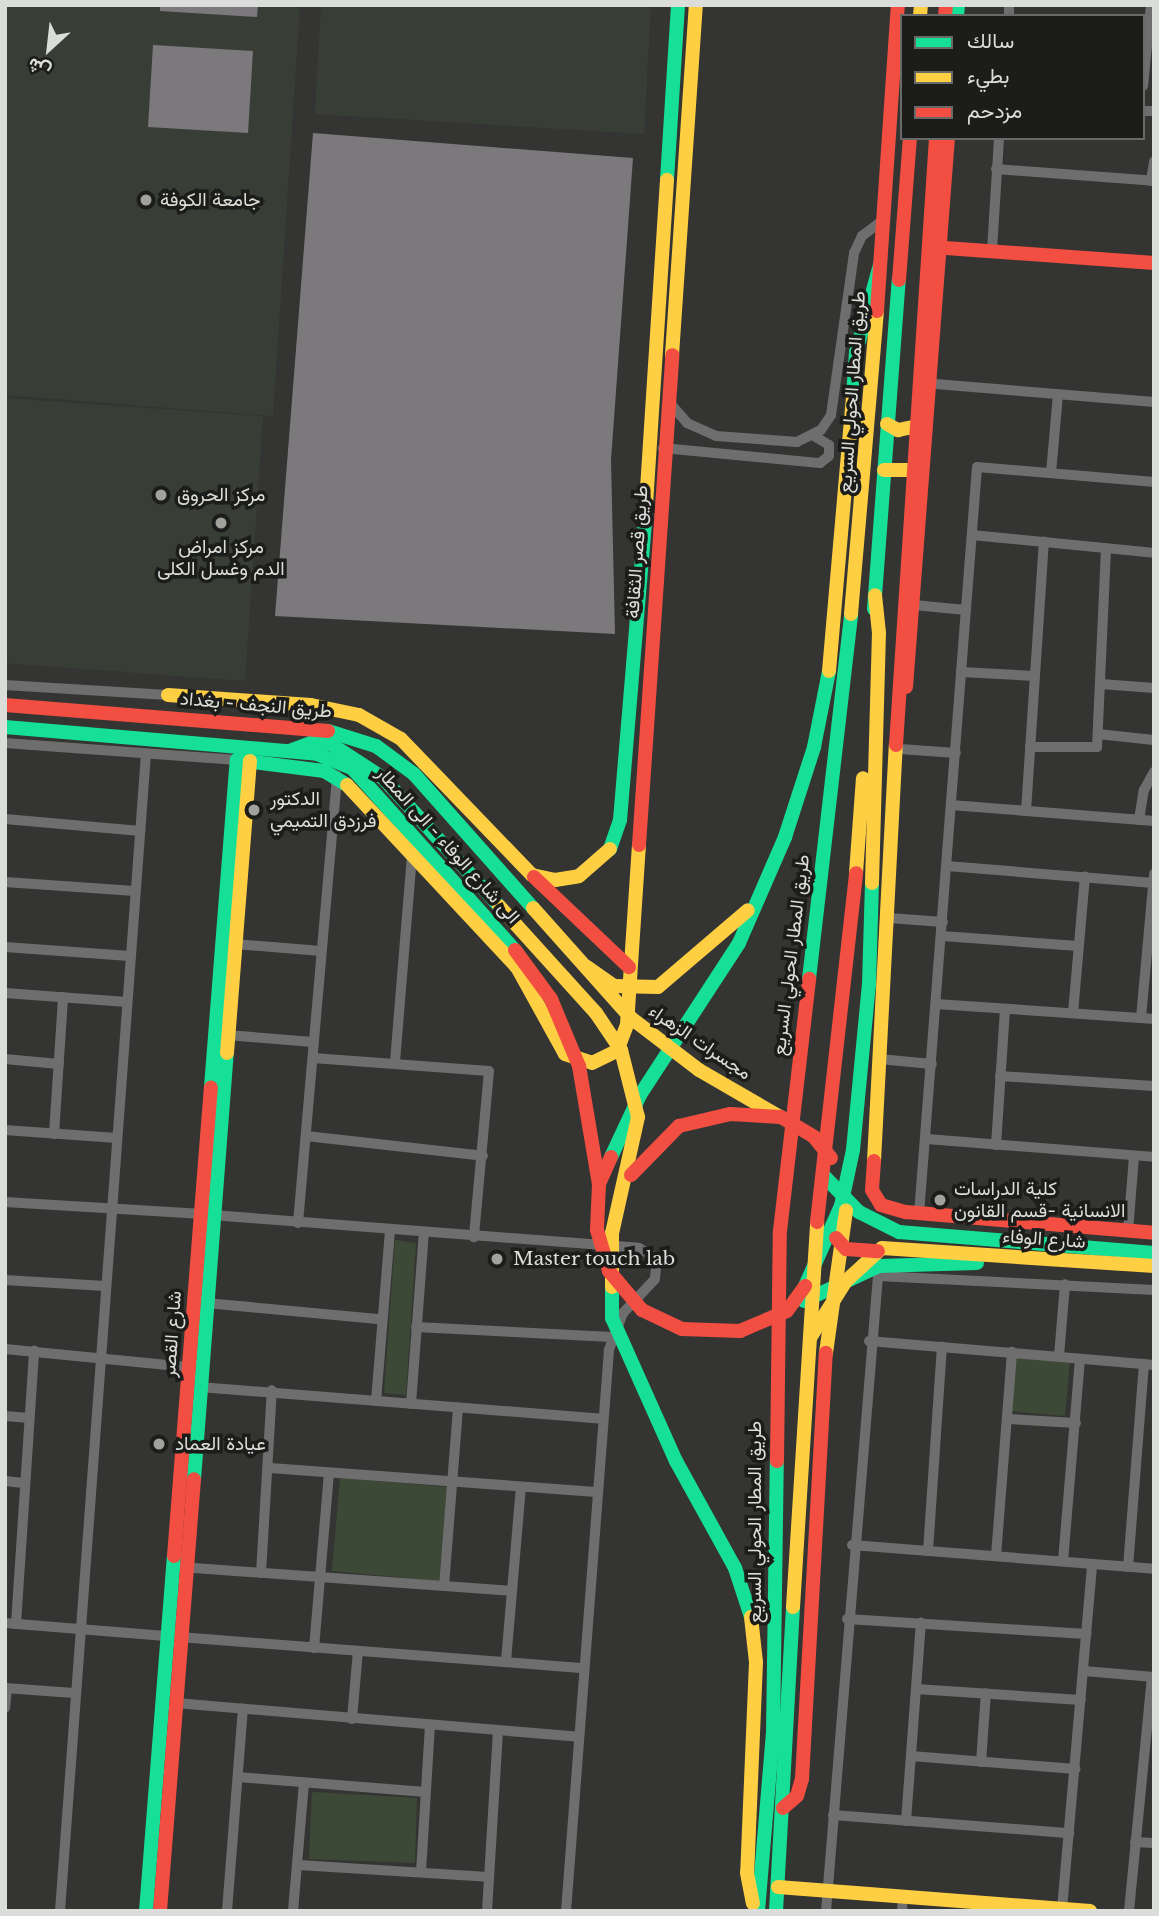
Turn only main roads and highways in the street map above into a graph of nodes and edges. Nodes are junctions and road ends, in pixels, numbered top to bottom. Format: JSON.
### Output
{"nodes":[{"id":1,"x":678,"y":5,"type":"edge"},
{"id":2,"x":696,"y":5,"type":"edge"},
{"id":3,"x":899,"y":12,"type":"edge"},
{"id":4,"x":898,"y":51,"type":"edge"},
{"id":5,"x":674,"y":72,"type":"junction"},
{"id":6,"x":692,"y":72,"type":"junction"},
{"id":7,"x":911,"y":140,"type":"edge"},
{"id":8,"x":936,"y":140,"type":"edge"},
{"id":9,"x":948,"y":140,"type":"edge"},
{"id":10,"x":933,"y":247,"type":"junction"},
{"id":11,"x":1154,"y":262,"type":"edge"},
{"id":12,"x":880,"y":265,"type":"junction"},
{"id":13,"x":923,"y":383,"type":"junction"},
{"id":14,"x":887,"y":424,"type":"junction"},
{"id":15,"x":914,"y":427,"type":"junction"},
{"id":16,"x":884,"y":470,"type":"junction"},
{"id":17,"x":911,"y":470,"type":"junction"},
{"id":18,"x":875,"y":595,"type":"junction"},
{"id":19,"x":903,"y":691,"type":"junction"},
{"id":20,"x":168,"y":695,"type":"road end"},
{"id":21,"x":5,"y":705,"type":"edge"},
{"id":22,"x":5,"y":727,"type":"edge"},
{"id":23,"x":129,"y":737,"type":"junction"},
{"id":24,"x":289,"y":751,"type":"junction"},
{"id":25,"x":128,"y":752,"type":"road end"},
{"id":26,"x":243,"y":760,"type":"junction"},
{"id":27,"x":611,"y":849,"type":"junction"},
{"id":28,"x":636,"y":855,"type":"junction"},
{"id":29,"x":532,"y":875,"type":"junction"},
{"id":30,"x":761,"y":892,"type":"junction"},
{"id":31,"x":551,"y":925,"type":"joint"},
{"id":32,"x":587,"y":967,"type":"junction"},
{"id":33,"x":629,"y":967,"type":"junction"},
{"id":34,"x":218,"y":1081,"type":"junction"},
{"id":35,"x":781,"y":1117,"type":"junction"},
{"id":36,"x":823,"y":1175,"type":"junction"},
{"id":37,"x":598,"y":1184,"type":"junction"},
{"id":38,"x":846,"y":1189,"type":"junction"},
{"id":39,"x":621,"y":1192,"type":"junction"},
{"id":40,"x":206,"y":1214,"type":"junction"},
{"id":41,"x":877,"y":1225,"type":"junction"},
{"id":42,"x":1154,"y":1233,"type":"edge"},
{"id":43,"x":1154,"y":1244,"type":"edge"},
{"id":44,"x":878,"y":1251,"type":"junction"},
{"id":45,"x":1154,"y":1253,"type":"edge"},
{"id":46,"x":1154,"y":1266,"type":"edge"},
{"id":47,"x":1154,"y":1276,"type":"edge"},
{"id":48,"x":787,"y":1311,"type":"junction"},
{"id":49,"x":809,"y":1340,"type":"junction"},
{"id":50,"x":188,"y":1459,"type":"junction"},
{"id":51,"x":174,"y":1637,"type":"junction"},
{"id":52,"x":783,"y":1808,"type":"junction"},
{"id":53,"x":778,"y":1887,"type":"junction"},
{"id":54,"x":903,"y":1904,"type":"edge"},
{"id":55,"x":146,"y":1911,"type":"edge"},
{"id":56,"x":160,"y":1911,"type":"edge"},
{"id":57,"x":757,"y":1911,"type":"edge"},
{"id":58,"x":776,"y":1911,"type":"edge"},
{"id":59,"x":1090,"y":1911,"type":"edge"}],
"edges":[{"from":1,"to":5,"type":"main road","name":"طريق قصر الثقافة"},
{"from":2,"to":6,"type":"main road","name":"طريق قصر الثقافة"},
{"from":3,"to":4,"type":"main road","name":"طريق المطار الحولي السريع"},
{"from":4,"to":12,"type":"main road","name":"طريق المطار الحولي السريع"},
{"from":5,"to":6,"type":"main road"},
{"from":5,"to":27,"type":"main road","name":"طريق قصر الثقافة"},
{"from":6,"to":28,"type":"main road","name":"طريق قصر الثقافة"},
{"from":7,"to":14,"type":"main road","name":"طريق المطار الحولي السريع"},
{"from":8,"to":10,"type":"main road"},
{"from":9,"to":10,"type":"main road"},
{"from":10,"to":11,"type":"main road"},
{"from":10,"to":13,"type":"main road"},
{"from":12,"to":30,"type":"main road"},
{"from":12,"to":57,"type":"main road","name":"طريق المطار الحولي السريع"},
{"from":13,"to":15,"type":"main road"},
{"from":13,"to":19,"type":"main road"},
{"from":14,"to":15,"type":"main road"},
{"from":14,"to":16,"type":"main road","name":"طريق المطار الحولي السريع"},
{"from":15,"to":17,"type":"main road"},
{"from":16,"to":17,"type":"main road"},
{"from":16,"to":18,"type":"main road","name":"طريق المطار الحولي السريع"},
{"from":17,"to":19,"type":"main road"},
{"from":18,"to":36,"type":"main road","name":"طريق المطار الحولي السريع"},
{"from":18,"to":48,"type":"main road"},
{"from":19,"to":42,"type":"main road"},
{"from":20,"to":29,"type":"main road"},
{"from":21,"to":31,"type":"main road","name":"طريق النجف - بغداد"},
{"from":22,"to":23,"type":"main road","name":"الى شارع الوفاء - الى المطار"},
{"from":23,"to":24,"type":"main road","name":"الى شارع الوفاء - الى المطار"},
{"from":23,"to":25,"type":"main road"},
{"from":24,"to":37,"type":"main road","name":"الى شارع الوفاء - الى المطار"},
{"from":24,"to":39,"type":"main road"},
{"from":26,"to":33,"type":"main road","name":"طريق قصر الثقافة"},
{"from":26,"to":34,"type":"main road","name":"شارع القصر"},
{"from":26,"to":34,"type":"main road","name":"شارع القصر"},
{"from":27,"to":28,"type":"main road"},
{"from":27,"to":29,"type":"main road"},
{"from":28,"to":33,"type":"main road","name":"طريق قصر الثقافة"},
{"from":29,"to":33,"type":"main road"},
{"from":30,"to":32,"type":"main road"},
{"from":30,"to":37,"type":"main road"},
{"from":31,"to":32,"type":"main road","name":"مجسرات الزهراء"},
{"from":32,"to":35,"type":"main road","name":"مجسرات الزهراء"},
{"from":34,"to":40,"type":"main road","name":"شارع القصر"},
{"from":35,"to":38,"type":"main road","name":"مجسرات الزهراء"},
{"from":35,"to":39,"type":"main road"},
{"from":36,"to":41,"type":"main road","name":"شارع الوفاء"},
{"from":36,"to":49,"type":"main road","name":"طريق المطار الحولي السريع"},
{"from":37,"to":48,"type":"main road"},
{"from":38,"to":43,"type":"main road"},
{"from":38,"to":52,"type":"main road"},
{"from":39,"to":57,"type":"main road"},
{"from":40,"to":50,"type":"main road","name":"شارع القصر"},
{"from":40,"to":50,"type":"main road","name":"شارع القصر"},
{"from":41,"to":44,"type":"main road","name":"شارع الوفاء"},
{"from":41,"to":45,"type":"main road","name":"شارع الوفاء"},
{"from":44,"to":46,"type":"main road","name":"شارع الوفاء"},
{"from":44,"to":49,"type":"main road"},
{"from":47,"to":48,"type":"main road"},
{"from":49,"to":52,"type":"main road","name":"طريق المطار الحولي السريع"},
{"from":50,"to":51,"type":"main road","name":"شارع القصر"},
{"from":51,"to":55,"type":"main road","name":"شارع القصر"},
{"from":51,"to":56,"type":"main road","name":"شارع القصر"},
{"from":52,"to":53,"type":"main road","name":"طريق المطار الحولي السريع"},
{"from":53,"to":54,"type":"main road"},
{"from":53,"to":58,"type":"main road","name":"طريق المطار الحولي السريع"},
{"from":54,"to":59,"type":"main road"}]}
